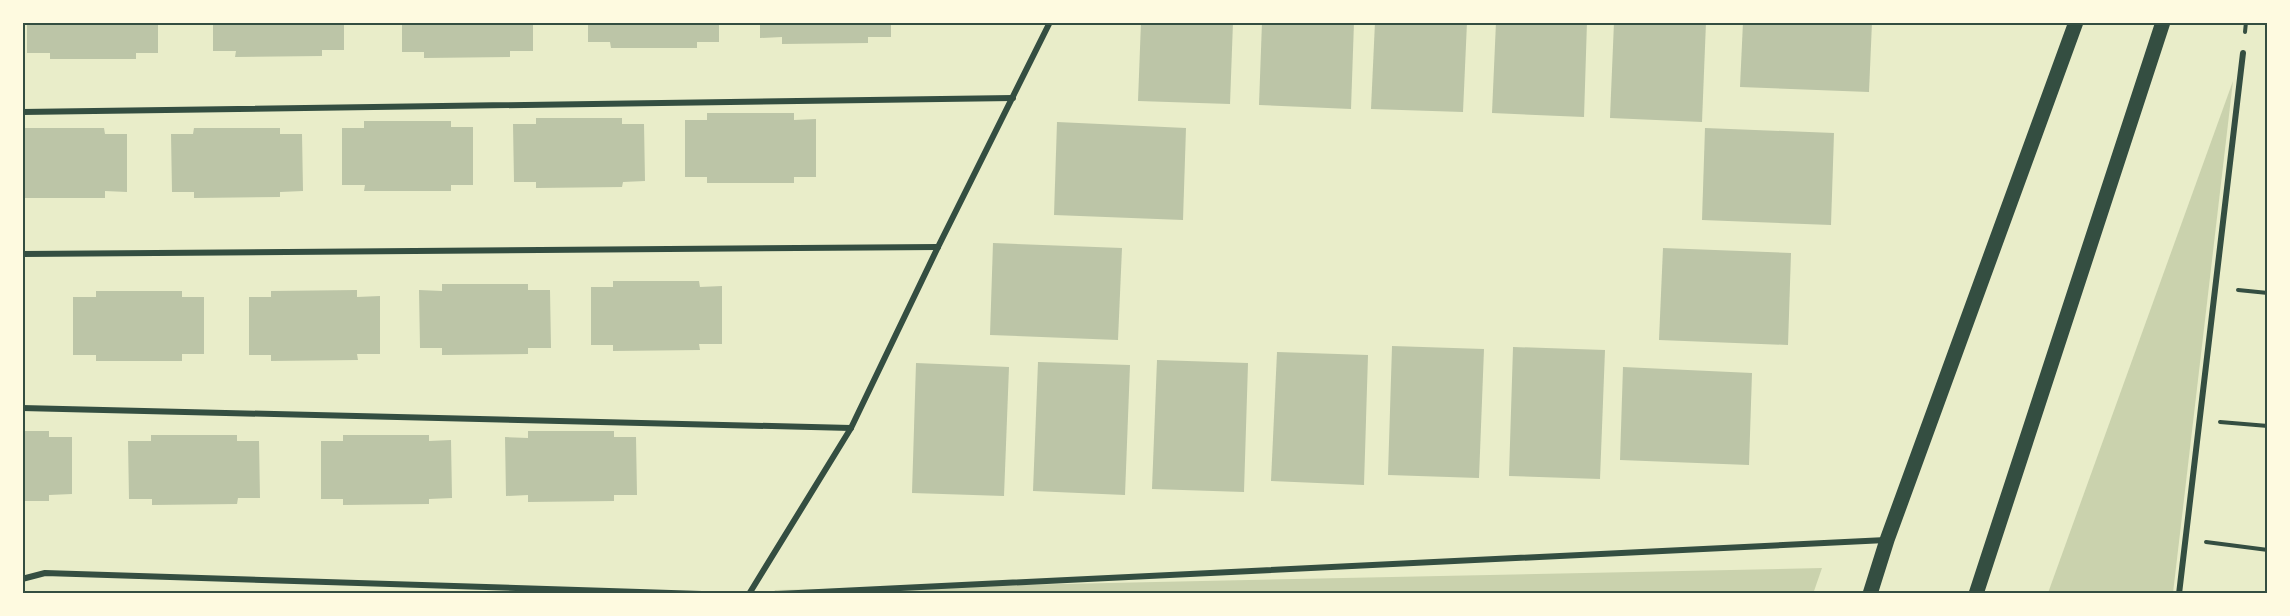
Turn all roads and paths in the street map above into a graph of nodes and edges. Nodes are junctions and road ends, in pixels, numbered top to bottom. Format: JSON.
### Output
{"nodes":[{"id":1,"x":1050,"y":22,"type":"edge"},
{"id":2,"x":2076,"y":22,"type":"edge"},
{"id":3,"x":2163,"y":22,"type":"edge"},
{"id":4,"x":2243,"y":53,"type":"dead end"},
{"id":5,"x":1013,"y":98,"type":"junction"},
{"id":6,"x":22,"y":112,"type":"edge"},
{"id":7,"x":938,"y":247,"type":"junction"},
{"id":8,"x":22,"y":254,"type":"edge"},
{"id":9,"x":2215,"y":287,"type":"junction"},
{"id":10,"x":2268,"y":293,"type":"edge"},
{"id":11,"x":22,"y":408,"type":"edge"},
{"id":12,"x":2200,"y":420,"type":"junction"},
{"id":13,"x":2268,"y":426,"type":"edge"},
{"id":14,"x":851,"y":428,"type":"junction"},
{"id":15,"x":2186,"y":539,"type":"junction"},
{"id":16,"x":1887,"y":540,"type":"junction"},
{"id":17,"x":2268,"y":550,"type":"edge"},
{"id":18,"x":22,"y":579,"type":"edge"},
{"id":19,"x":702,"y":594,"type":"edge"},
{"id":20,"x":749,"y":594,"type":"edge"},
{"id":21,"x":778,"y":594,"type":"edge"},
{"id":22,"x":1870,"y":594,"type":"edge"},
{"id":23,"x":1976,"y":594,"type":"edge"},
{"id":24,"x":2179,"y":594,"type":"edge"}],
"edges":[{"from":1,"to":5,"type":"street"},
{"from":2,"to":16,"type":"main road"},
{"from":3,"to":23,"type":"main road"},
{"from":4,"to":9,"type":"street"},
{"from":5,"to":6,"type":"street"},
{"from":5,"to":7,"type":"street"},
{"from":7,"to":8,"type":"street"},
{"from":7,"to":14,"type":"street"},
{"from":9,"to":10,"type":"path"},
{"from":9,"to":12,"type":"street"},
{"from":11,"to":14,"type":"street"},
{"from":12,"to":13,"type":"path"},
{"from":12,"to":15,"type":"street"},
{"from":14,"to":20,"type":"street"},
{"from":15,"to":17,"type":"path"},
{"from":15,"to":24,"type":"street"},
{"from":16,"to":21,"type":"street"},
{"from":16,"to":22,"type":"main road"},
{"from":18,"to":19,"type":"street"}]}
